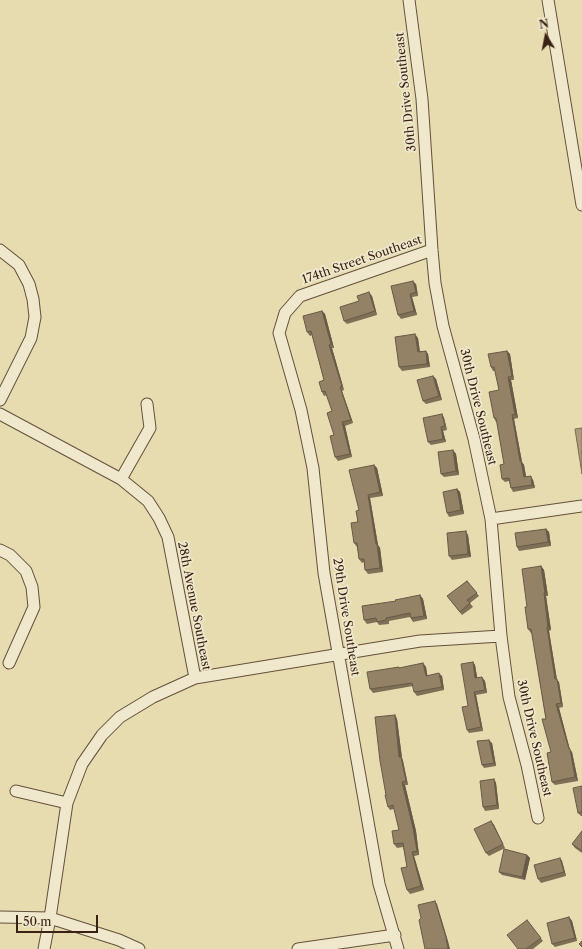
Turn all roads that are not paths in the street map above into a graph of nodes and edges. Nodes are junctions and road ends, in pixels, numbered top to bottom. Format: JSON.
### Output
{"nodes":[{"id":1,"x":409,"y":0,"type":"edge"},
{"id":2,"x":548,"y":0,"type":"edge"},
{"id":3,"x":580,"y":180,"type":"edge"},
{"id":4,"x":582,"y":205,"type":"edge"},
{"id":5,"x":0,"y":250,"type":"edge"},
{"id":6,"x":432,"y":250,"type":"junction"},
{"id":7,"x":300,"y":296,"type":"joint"},
{"id":8,"x":0,"y":400,"type":"edge"},
{"id":9,"x":147,"y":404,"type":"dead end"},
{"id":10,"x":0,"y":414,"type":"edge"},
{"id":11,"x":121,"y":479,"type":"junction"},
{"id":12,"x":582,"y":506,"type":"edge"},
{"id":13,"x":491,"y":519,"type":"junction"},
{"id":14,"x":0,"y":550,"type":"edge"},
{"id":15,"x":501,"y":636,"type":"junction"},
{"id":16,"x":339,"y":655,"type":"junction"},
{"id":17,"x":9,"y":664,"type":"dead end"},
{"id":18,"x":195,"y":678,"type":"junction"},
{"id":19,"x":16,"y":791,"type":"dead end"},
{"id":20,"x":67,"y":804,"type":"junction"},
{"id":21,"x":538,"y":818,"type":"dead end"},
{"id":22,"x":0,"y":917,"type":"edge"},
{"id":23,"x":50,"y":918,"type":"junction"},
{"id":24,"x":395,"y":935,"type":"junction"},
{"id":25,"x":44,"y":949,"type":"edge"},
{"id":26,"x":139,"y":949,"type":"edge"},
{"id":27,"x":298,"y":949,"type":"edge"},
{"id":28,"x":398,"y":949,"type":"edge"}],
"edges":[{"from":1,"to":6,"type":"street","name":"30th Drive Southeast"},
{"from":2,"to":3,"type":"street"},
{"from":3,"to":4,"type":"street"},
{"from":5,"to":8,"type":"street"},
{"from":6,"to":7,"type":"street","name":"174th Street Southeast"},
{"from":6,"to":13,"type":"street","name":"30th Drive Southeast"},
{"from":7,"to":16,"type":"street","name":"29th Drive Southeast"},
{"from":9,"to":11,"type":"street"},
{"from":10,"to":11,"type":"street"},
{"from":11,"to":18,"type":"street","name":"28th Avenue Southeast"},
{"from":12,"to":13,"type":"street"},
{"from":13,"to":15,"type":"street","name":"30th Drive Southeast"},
{"from":14,"to":17,"type":"street"},
{"from":15,"to":16,"type":"street"},
{"from":15,"to":21,"type":"street","name":"30th Drive Southeast"},
{"from":16,"to":18,"type":"street"},
{"from":16,"to":24,"type":"street","name":"29th Drive Southeast"},
{"from":18,"to":20,"type":"street","name":"28th Avenue Southeast"},
{"from":19,"to":20,"type":"street"},
{"from":20,"to":23,"type":"street","name":"28th Avenue Southeast"},
{"from":22,"to":23,"type":"street"},
{"from":23,"to":25,"type":"street","name":"28th Avenue Southeast"},
{"from":23,"to":26,"type":"street"},
{"from":24,"to":27,"type":"street"},
{"from":24,"to":28,"type":"street","name":"29th Drive Southeast"}]}
